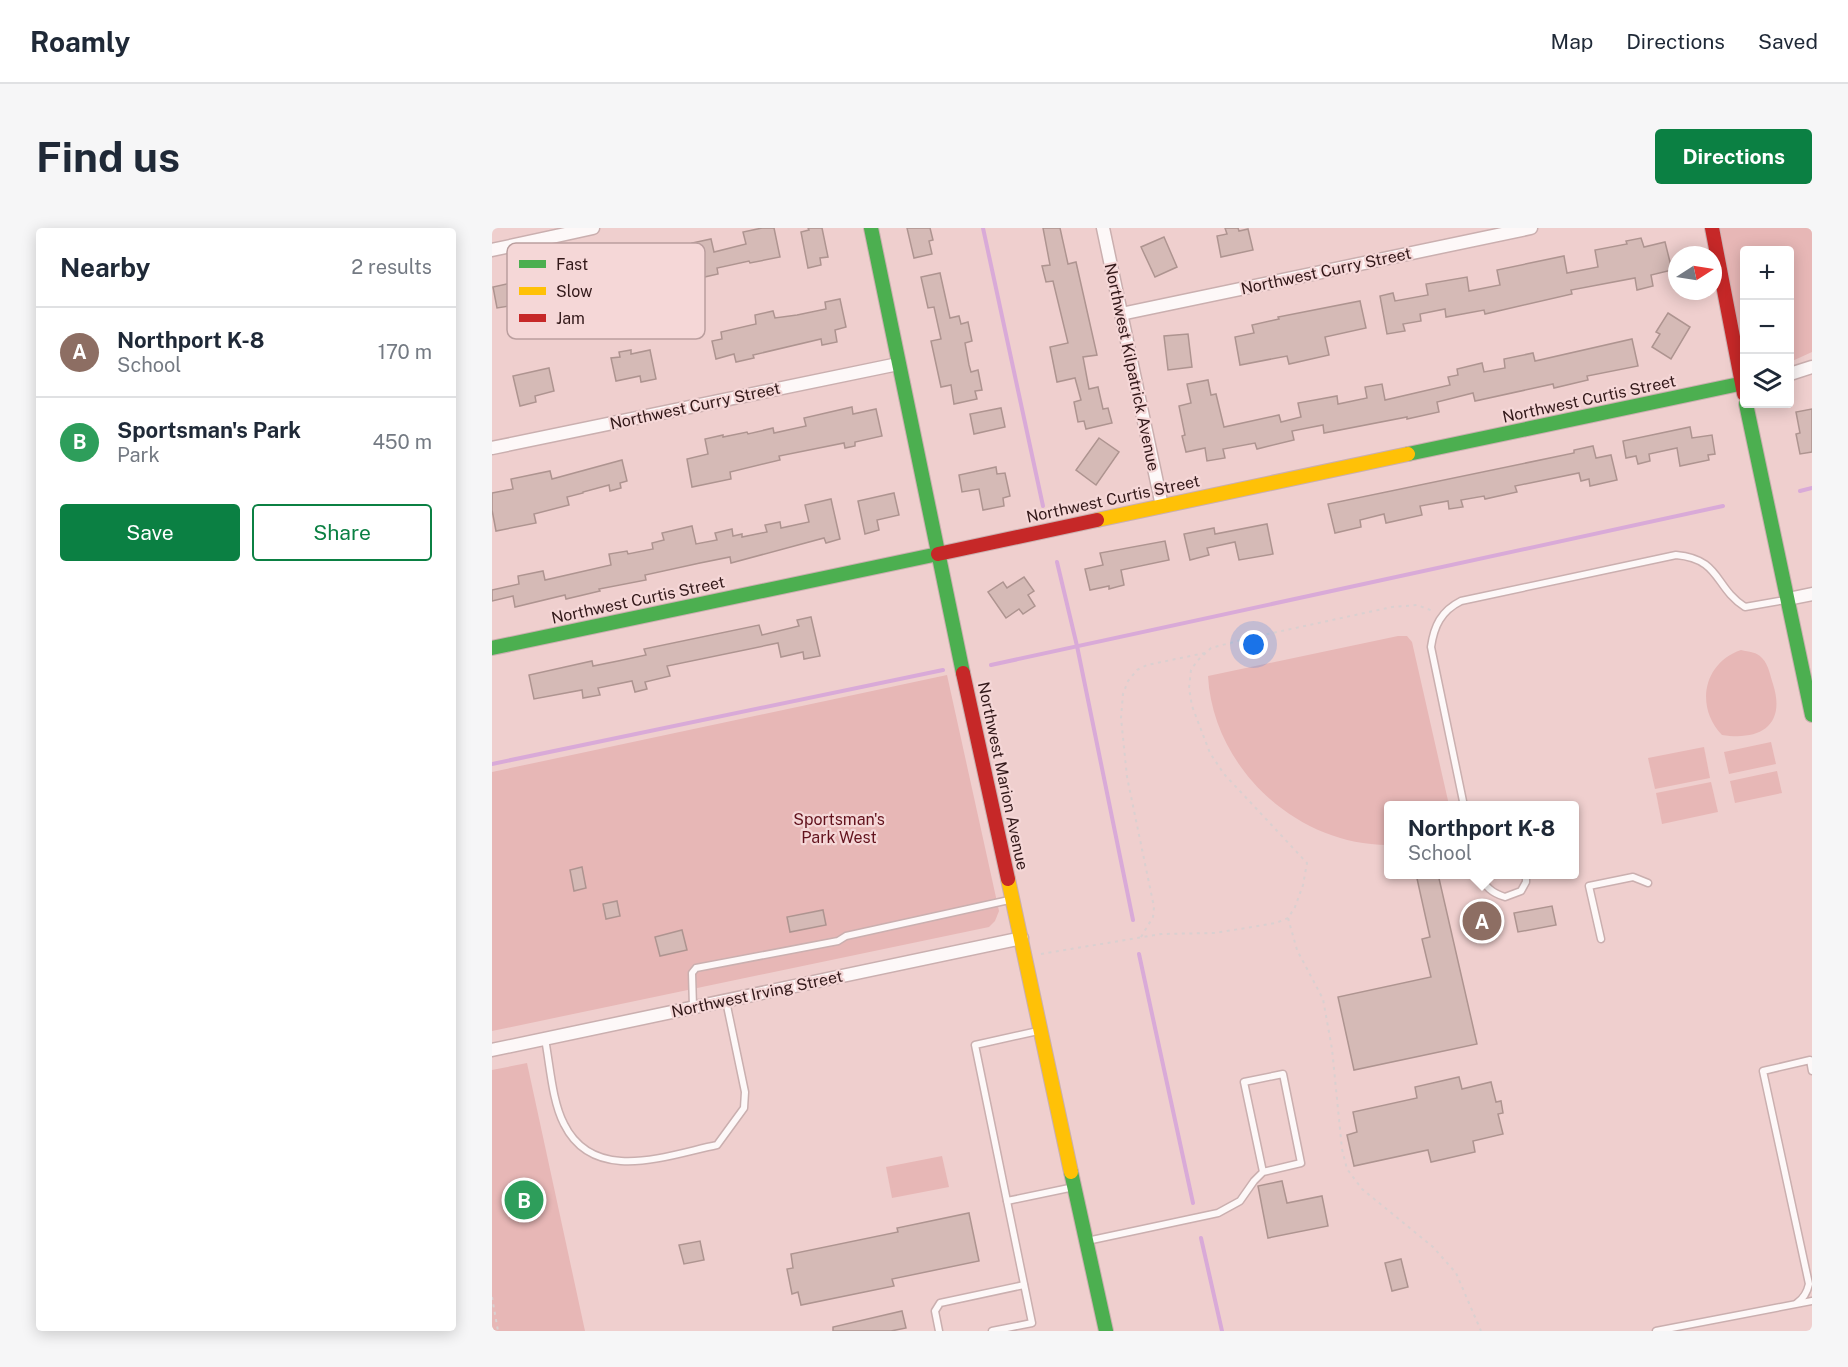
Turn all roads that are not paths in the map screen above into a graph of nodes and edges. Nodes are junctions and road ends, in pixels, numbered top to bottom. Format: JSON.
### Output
{"nodes":[{"id":1,"x":592,"y":228,"type":"edge"},
{"id":2,"x":871,"y":228,"type":"edge"},
{"id":3,"x":1103,"y":228,"type":"edge"},
{"id":4,"x":1531,"y":228,"type":"edge"},
{"id":5,"x":1712,"y":228,"type":"edge"},
{"id":6,"x":524,"y":243,"type":"edge"},
{"id":7,"x":507,"y":247,"type":"edge"},
{"id":8,"x":492,"y":250,"type":"edge"},
{"id":9,"x":1122,"y":314,"type":"junction"},
{"id":10,"x":898,"y":364,"type":"junction"},
{"id":11,"x":1740,"y":367,"type":"edge"},
{"id":12,"x":1812,"y":367,"type":"edge"},
{"id":13,"x":1794,"y":373,"type":"edge"},
{"id":14,"x":1740,"y":388,"type":"edge"},
{"id":15,"x":1747,"y":408,"type":"edge"},
{"id":16,"x":492,"y":448,"type":"edge"},
{"id":17,"x":1162,"y":506,"type":"junction"},
{"id":18,"x":937,"y":552,"type":"junction"},
{"id":19,"x":1812,"y":594,"type":"edge"},
{"id":20,"x":1788,"y":600,"type":"junction"},
{"id":21,"x":492,"y":648,"type":"edge"},
{"id":22,"x":1812,"y":715,"type":"edge"},
{"id":23,"x":1463,"y":801,"type":"edge"},
{"id":24,"x":1481,"y":879,"type":"edge"},
{"id":25,"x":1526,"y":879,"type":"edge"},
{"id":26,"x":1648,"y":883,"type":"dead end"},
{"id":27,"x":1014,"y":899,"type":"junction"},
{"id":28,"x":1022,"y":938,"type":"junction"},
{"id":29,"x":1601,"y":939,"type":"dead end"},
{"id":30,"x":726,"y":1001,"type":"junction"},
{"id":31,"x":693,"y":1008,"type":"junction"},
{"id":32,"x":1042,"y":1030,"type":"junction"},
{"id":33,"x":545,"y":1039,"type":"junction"},
{"id":34,"x":492,"y":1050,"type":"edge"},
{"id":35,"x":1812,"y":1071,"type":"edge"},
{"id":36,"x":1263,"y":1172,"type":"junction"},
{"id":37,"x":1075,"y":1187,"type":"junction"},
{"id":38,"x":1007,"y":1201,"type":"junction"},
{"id":39,"x":1087,"y":1241,"type":"junction"},
{"id":40,"x":1024,"y":1285,"type":"junction"},
{"id":41,"x":1812,"y":1301,"type":"edge"},
{"id":42,"x":1797,"y":1303,"type":"junction"},
{"id":43,"x":939,"y":1331,"type":"edge"},
{"id":44,"x":992,"y":1331,"type":"edge"},
{"id":45,"x":1106,"y":1331,"type":"edge"},
{"id":46,"x":1656,"y":1331,"type":"edge"}],
"edges":[{"from":1,"to":6,"type":"street"},
{"from":2,"to":10,"type":"street","name":"Northwest Marion Avenue"},
{"from":3,"to":9,"type":"street","name":"Northwest Kilpatrick Avenue"},
{"from":4,"to":9,"type":"street","name":"Northwest Curry Street"},
{"from":5,"to":11,"type":"street"},
{"from":7,"to":8,"type":"street"},
{"from":9,"to":17,"type":"street","name":"Northwest Kilpatrick Avenue"},
{"from":10,"to":16,"type":"street","name":"Northwest Curry Street"},
{"from":10,"to":18,"type":"street","name":"Northwest Marion Avenue"},
{"from":12,"to":13,"type":"street"},
{"from":14,"to":17,"type":"street","name":"Northwest Curtis Street"},
{"from":15,"to":20,"type":"street"},
{"from":17,"to":18,"type":"street","name":"Northwest Curtis Street"},
{"from":18,"to":21,"type":"street","name":"Northwest Curtis Street"},
{"from":18,"to":27,"type":"street","name":"Northwest Marion Avenue"},
{"from":19,"to":20,"type":"street"},
{"from":20,"to":22,"type":"street"},
{"from":20,"to":23,"type":"lane"},
{"from":24,"to":25,"type":"lane"},
{"from":26,"to":29,"type":"lane"},
{"from":27,"to":28,"type":"street","name":"Northwest Marion Avenue"},
{"from":27,"to":31,"type":"lane"},
{"from":28,"to":30,"type":"street","name":"Northwest Irving Street"},
{"from":28,"to":32,"type":"street","name":"Northwest Marion Avenue"},
{"from":30,"to":31,"type":"street","name":"Northwest Irving Street"},
{"from":30,"to":33,"type":"lane"},
{"from":31,"to":33,"type":"street","name":"Northwest Irving Street"},
{"from":32,"to":37,"type":"street","name":"Northwest Marion Avenue"},
{"from":32,"to":38,"type":"lane"},
{"from":33,"to":34,"type":"street","name":"Northwest Irving Street"},
{"from":35,"to":42,"type":"lane"},
{"from":36,"to":36,"type":"lane"},
{"from":36,"to":39,"type":"lane"},
{"from":37,"to":38,"type":"lane"},
{"from":37,"to":39,"type":"street","name":"Northwest Marion Avenue"},
{"from":38,"to":40,"type":"lane"},
{"from":39,"to":45,"type":"street","name":"Northwest Marion Avenue"},
{"from":40,"to":43,"type":"lane"},
{"from":40,"to":44,"type":"lane"},
{"from":41,"to":42,"type":"lane"},
{"from":42,"to":46,"type":"lane"}]}
